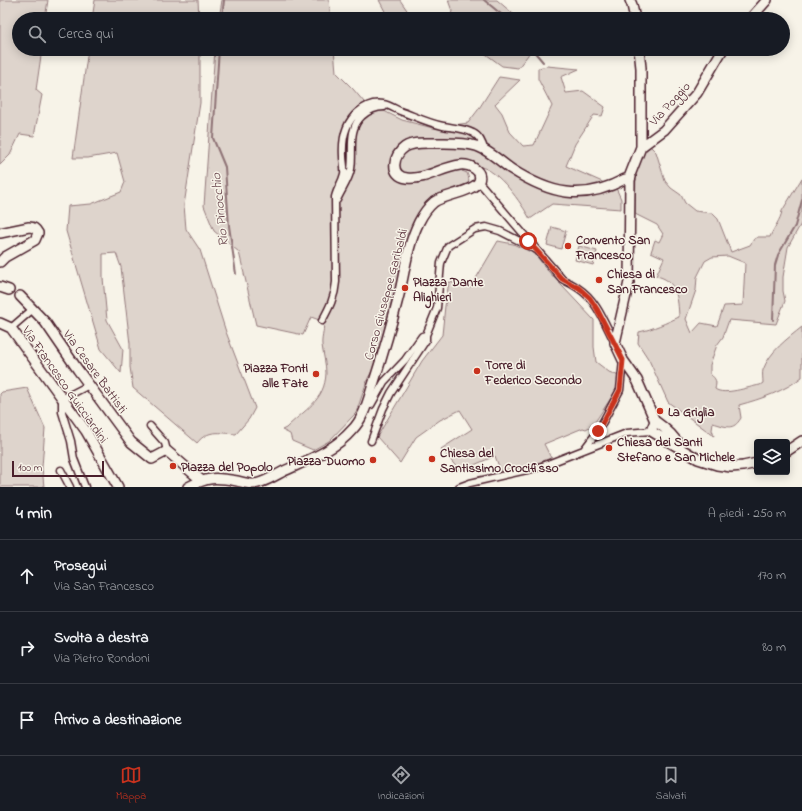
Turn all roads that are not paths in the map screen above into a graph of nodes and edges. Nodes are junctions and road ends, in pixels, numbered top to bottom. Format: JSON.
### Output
{"nodes":[{"id":1,"x":630,"y":0,"type":"edge"},
{"id":2,"x":767,"y":0,"type":"edge"},
{"id":3,"x":633,"y":12,"type":"edge"},
{"id":4,"x":756,"y":12,"type":"edge"},
{"id":5,"x":640,"y":56,"type":"edge"},
{"id":6,"x":719,"y":56,"type":"edge"},
{"id":7,"x":641,"y":148,"type":"junction"},
{"id":8,"x":484,"y":150,"type":"junction"},
{"id":9,"x":628,"y":178,"type":"junction"},
{"id":10,"x":479,"y":182,"type":"junction"},
{"id":11,"x":0,"y":233,"type":"edge"},
{"id":12,"x":536,"y":250,"type":"junction"},
{"id":13,"x":0,"y":262,"type":"edge"},
{"id":14,"x":20,"y":296,"type":"dead end"},
{"id":15,"x":33,"y":309,"type":"junction"},
{"id":16,"x":322,"y":321,"type":"dead end"},
{"id":17,"x":0,"y":323,"type":"edge"},
{"id":18,"x":11,"y":328,"type":"junction"},
{"id":19,"x":426,"y":335,"type":"junction"},
{"id":20,"x":615,"y":343,"type":"junction"},
{"id":21,"x":623,"y":360,"type":"junction"},
{"id":22,"x":89,"y":385,"type":"junction"},
{"id":23,"x":62,"y":399,"type":"junction"},
{"id":24,"x":366,"y":405,"type":"junction"},
{"id":25,"x":655,"y":421,"type":"junction"},
{"id":26,"x":150,"y":426,"type":"dead end"},
{"id":27,"x":651,"y":431,"type":"junction"},
{"id":28,"x":371,"y":441,"type":"dead end"},
{"id":29,"x":802,"y":441,"type":"edge"},
{"id":30,"x":680,"y":447,"type":"junction"},
{"id":31,"x":790,"y":449,"type":"edge"},
{"id":32,"x":584,"y":450,"type":"junction"},
{"id":33,"x":167,"y":451,"type":"junction"},
{"id":34,"x":754,"y":463,"type":"edge"},
{"id":35,"x":61,"y":470,"type":"dead end"},
{"id":36,"x":202,"y":480,"type":"junction"},
{"id":37,"x":258,"y":485,"type":"edge"},
{"id":38,"x":70,"y":487,"type":"edge"},
{"id":39,"x":85,"y":487,"type":"edge"},
{"id":40,"x":118,"y":487,"type":"edge"},
{"id":41,"x":188,"y":487,"type":"edge"},
{"id":42,"x":459,"y":487,"type":"edge"}],
"edges":[{"from":1,"to":3,"type":"main road"},
{"from":2,"to":4,"type":"main road"},
{"from":5,"to":7,"type":"main road"},
{"from":6,"to":7,"type":"main road","name":"Via Poggio"},
{"from":7,"to":9,"type":"main road"},
{"from":8,"to":9,"type":"main road"},
{"from":8,"to":10,"type":"main road"},
{"from":8,"to":16,"type":"street"},
{"from":9,"to":20,"type":"main road"},
{"from":10,"to":12,"type":"street"},
{"from":10,"to":24,"type":"main road","name":"Corso Giuseppe Garibaldi"},
{"from":11,"to":13,"type":"main road"},
{"from":12,"to":19,"type":"street"},
{"from":12,"to":20,"type":"street"},
{"from":14,"to":15,"type":"main road","name":"Via Cesare Battisti"},
{"from":15,"to":18,"type":"street"},
{"from":15,"to":22,"type":"main road","name":"Via Cesare Battisti"},
{"from":17,"to":18,"type":"main road","name":"Via Francesco Guicciardini"},
{"from":18,"to":23,"type":"main road","name":"Via Francesco Guicciardini"},
{"from":19,"to":24,"type":"street"},
{"from":19,"to":28,"type":"street"},
{"from":20,"to":21,"type":"main road"},
{"from":21,"to":25,"type":"main road"},
{"from":21,"to":32,"type":"street"},
{"from":22,"to":23,"type":"street"},
{"from":22,"to":33,"type":"main road","name":"Via Cesare Battisti"},
{"from":23,"to":39,"type":"street"},
{"from":23,"to":40,"type":"main road","name":"Via Francesco Guicciardini"},
{"from":24,"to":37,"type":"main road","name":"Corso Giuseppe Garibaldi"},
{"from":25,"to":27,"type":"main road"},
{"from":25,"to":30,"type":"main road"},
{"from":26,"to":33,"type":"street"},
{"from":27,"to":30,"type":"main road"},
{"from":27,"to":32,"type":"street"},
{"from":29,"to":31,"type":"main road"},
{"from":30,"to":34,"type":"main road"},
{"from":32,"to":42,"type":"street"},
{"from":33,"to":36,"type":"main road"},
{"from":35,"to":38,"type":"street"},
{"from":36,"to":37,"type":"main road"},
{"from":36,"to":41,"type":"main road"}]}
